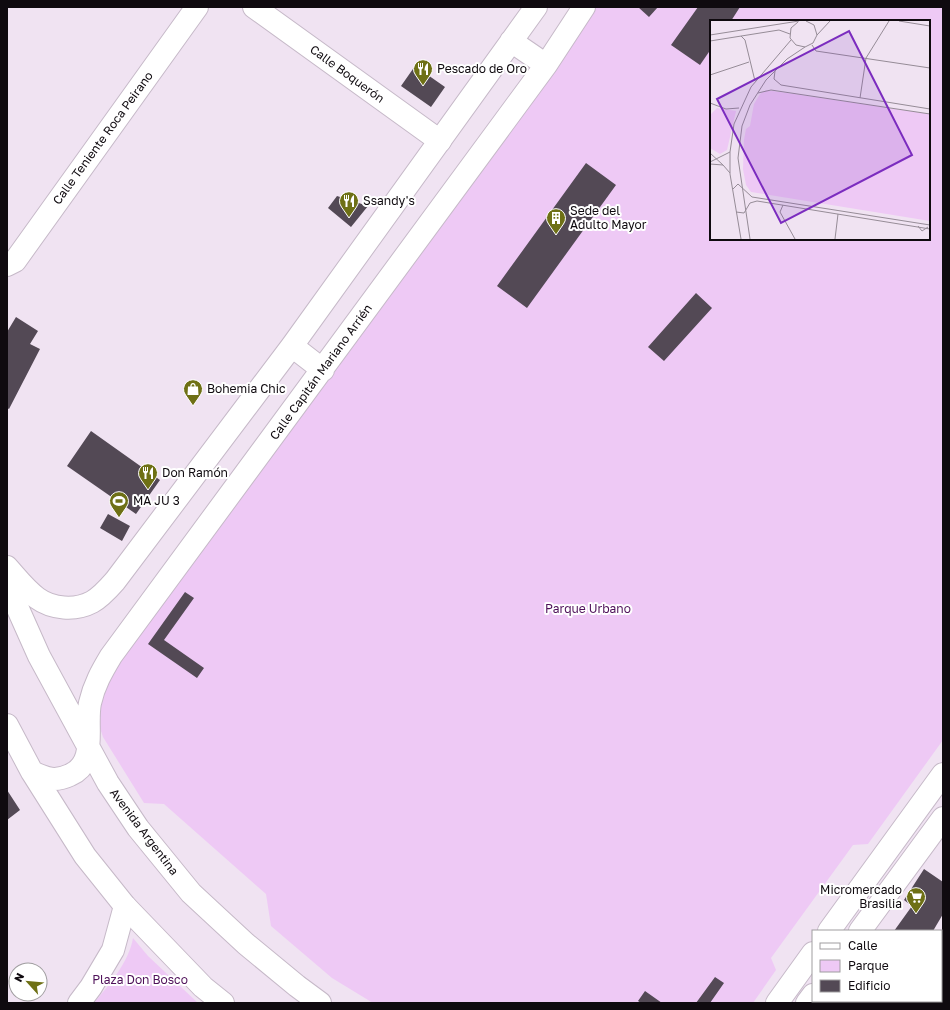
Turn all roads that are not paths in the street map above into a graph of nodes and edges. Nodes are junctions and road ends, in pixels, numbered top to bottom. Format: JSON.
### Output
{"nodes":[{"id":1,"x":197,"y":7,"type":"edge"},
{"id":2,"x":254,"y":7,"type":"edge"},
{"id":3,"x":536,"y":7,"type":"edge"},
{"id":4,"x":584,"y":7,"type":"edge"},
{"id":5,"x":511,"y":41,"type":"junction"},
{"id":6,"x":546,"y":65,"type":"junction"},
{"id":7,"x":440,"y":141,"type":"junction"},
{"id":8,"x":7,"y":265,"type":"edge"},
{"id":9,"x":292,"y":346,"type":"junction"},
{"id":10,"x":323,"y":370,"type":"junction"},
{"id":11,"x":7,"y":567,"type":"edge"},
{"id":12,"x":7,"y":573,"type":"edge"},
{"id":13,"x":8,"y":727,"type":"edge"},
{"id":14,"x":89,"y":748,"type":"junction"},
{"id":15,"x":32,"y":772,"type":"junction"},
{"id":16,"x":943,"y":774,"type":"edge"},
{"id":17,"x":943,"y":818,"type":"edge"},
{"id":18,"x":125,"y":906,"type":"junction"},
{"id":19,"x":830,"y":930,"type":"edge"},
{"id":20,"x":861,"y":930,"type":"edge"},
{"id":21,"x":812,"y":954,"type":"edge"},
{"id":22,"x":79,"y":1003,"type":"edge"},
{"id":23,"x":223,"y":1003,"type":"edge"},
{"id":24,"x":320,"y":1003,"type":"edge"},
{"id":25,"x":777,"y":1003,"type":"edge"}],
"edges":[{"from":1,"to":8,"type":"street","name":"Calle Teniente Roca Peirano"},
{"from":2,"to":7,"type":"street","name":"Calle Boquerón"},
{"from":3,"to":5,"type":"street"},
{"from":4,"to":6,"type":"street","name":"Calle Capitán Mariano Arrién"},
{"from":5,"to":6,"type":"street"},
{"from":5,"to":7,"type":"street"},
{"from":6,"to":10,"type":"street","name":"Calle Capitán Mariano Arrién"},
{"from":7,"to":9,"type":"street"},
{"from":9,"to":10,"type":"street"},
{"from":9,"to":11,"type":"street"},
{"from":10,"to":14,"type":"street","name":"Calle Capitán Mariano Arrién"},
{"from":12,"to":14,"type":"street","name":"Avenida Argentina"},
{"from":13,"to":15,"type":"street"},
{"from":14,"to":15,"type":"street"},
{"from":14,"to":24,"type":"street","name":"Avenida Argentina"},
{"from":15,"to":18,"type":"street"},
{"from":16,"to":19,"type":"street"},
{"from":17,"to":20,"type":"street"},
{"from":18,"to":22,"type":"street"},
{"from":18,"to":23,"type":"street"},
{"from":21,"to":25,"type":"street"}]}
